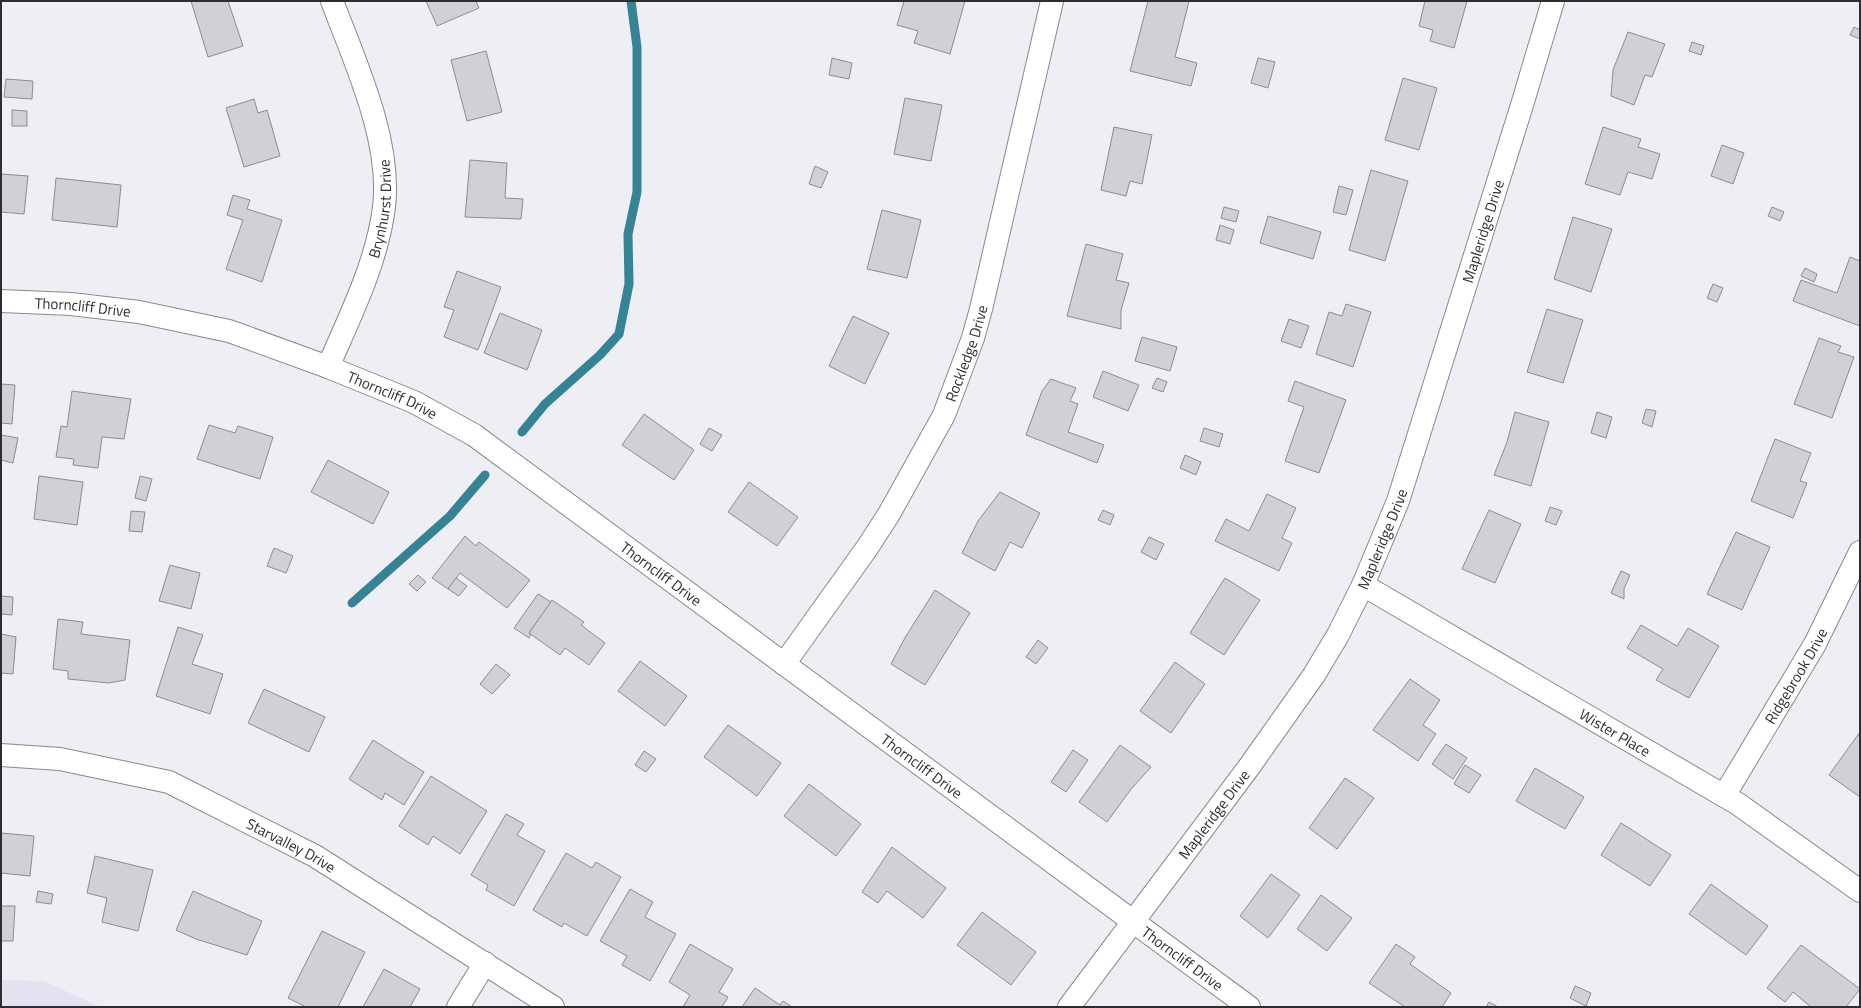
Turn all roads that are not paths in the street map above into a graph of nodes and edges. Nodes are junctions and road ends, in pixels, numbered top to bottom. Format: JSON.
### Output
{"nodes":[{"id":1,"x":332,"y":1,"type":"edge"},
{"id":2,"x":1052,"y":1,"type":"edge"},
{"id":3,"x":1553,"y":1,"type":"edge"},
{"id":4,"x":1,"y":301,"type":"edge"},
{"id":5,"x":328,"y":367,"type":"junction"},
{"id":6,"x":1860,"y":552,"type":"edge"},
{"id":7,"x":1363,"y":585,"type":"junction"},
{"id":8,"x":784,"y":664,"type":"junction"},
{"id":9,"x":1,"y":755,"type":"edge"},
{"id":10,"x":1724,"y":796,"type":"junction"},
{"id":11,"x":1860,"y":891,"type":"edge"},
{"id":12,"x":1134,"y":921,"type":"junction"},
{"id":13,"x":485,"y":963,"type":"junction"},
{"id":14,"x":458,"y":1007,"type":"edge"},
{"id":15,"x":553,"y":1007,"type":"edge"},
{"id":16,"x":1069,"y":1007,"type":"edge"},
{"id":17,"x":1249,"y":1007,"type":"edge"}],
"edges":[{"from":1,"to":5,"type":"street","name":"Brynhurst Drive"},
{"from":2,"to":8,"type":"street","name":"Rockledge Drive"},
{"from":3,"to":7,"type":"street","name":"Mapleridge Drive"},
{"from":4,"to":5,"type":"street","name":"Thorncliff Drive"},
{"from":5,"to":8,"type":"street","name":"Thorncliff Drive"},
{"from":6,"to":10,"type":"street","name":"Ridgebrook Drive"},
{"from":7,"to":10,"type":"street","name":"Wister Place"},
{"from":7,"to":12,"type":"street","name":"Mapleridge Drive"},
{"from":8,"to":12,"type":"street","name":"Thorncliff Drive"},
{"from":9,"to":13,"type":"street","name":"Starvalley Drive"},
{"from":10,"to":11,"type":"street","name":"Wister Place"},
{"from":12,"to":16,"type":"street","name":"Mapleridge Drive"},
{"from":12,"to":17,"type":"street","name":"Thorncliff Drive"},
{"from":13,"to":14,"type":"street"},
{"from":13,"to":15,"type":"street","name":"Starvalley Drive"}]}
